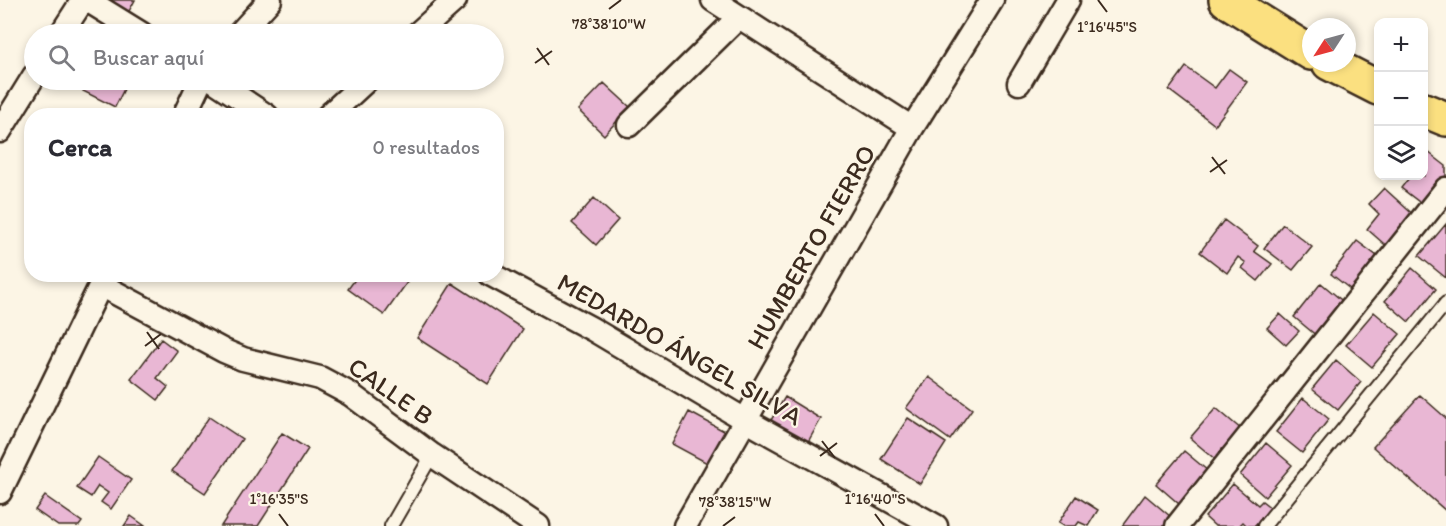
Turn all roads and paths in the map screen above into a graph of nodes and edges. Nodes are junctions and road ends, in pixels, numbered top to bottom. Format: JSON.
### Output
{"nodes":[{"id":1,"x":85,"y":0,"type":"edge"},
{"id":2,"x":270,"y":0,"type":"edge"},
{"id":3,"x":455,"y":0,"type":"edge"},
{"id":4,"x":713,"y":0,"type":"edge"},
{"id":5,"x":992,"y":0,"type":"edge"},
{"id":6,"x":1068,"y":0,"type":"edge"},
{"id":7,"x":1226,"y":0,"type":"edge"},
{"id":8,"x":739,"y":17,"type":"junction"},
{"id":9,"x":68,"y":24,"type":"edge"},
{"id":10,"x":125,"y":24,"type":"edge"},
{"id":11,"x":248,"y":24,"type":"edge"},
{"id":12,"x":428,"y":24,"type":"edge"},
{"id":13,"x":1302,"y":47,"type":"edge"},
{"id":14,"x":1347,"y":72,"type":"edge"},
{"id":15,"x":1019,"y":83,"type":"dead end"},
{"id":16,"x":1374,"y":86,"type":"edge"},
{"id":17,"x":25,"y":90,"type":"edge"},
{"id":18,"x":196,"y":90,"type":"edge"},
{"id":19,"x":228,"y":90,"type":"edge"},
{"id":20,"x":356,"y":90,"type":"edge"},
{"id":21,"x":188,"y":108,"type":"edge"},
{"id":22,"x":255,"y":108,"type":"edge"},
{"id":23,"x":337,"y":108,"type":"edge"},
{"id":24,"x":1428,"y":112,"type":"edge"},
{"id":25,"x":1446,"y":120,"type":"edge"},
{"id":26,"x":629,"y":126,"type":"dead end"},
{"id":27,"x":912,"y":128,"type":"junction"},
{"id":28,"x":0,"y":130,"type":"edge"},
{"id":29,"x":1446,"y":189,"type":"edge"},
{"id":30,"x":103,"y":282,"type":"edge"},
{"id":31,"x":107,"y":282,"type":"edge"},
{"id":32,"x":504,"y":282,"type":"edge"},
{"id":33,"x":1446,"y":303,"type":"edge"},
{"id":34,"x":745,"y":420,"type":"junction"},
{"id":35,"x":432,"y":455,"type":"junction"},
{"id":36,"x":0,"y":492,"type":"edge"},
{"id":37,"x":391,"y":526,"type":"edge"},
{"id":38,"x":538,"y":526,"type":"edge"},
{"id":39,"x":685,"y":526,"type":"edge"},
{"id":40,"x":936,"y":526,"type":"edge"},
{"id":41,"x":1177,"y":526,"type":"edge"},
{"id":42,"x":1264,"y":526,"type":"edge"}],
"edges":[{"from":1,"to":9,"type":"street"},
{"from":1,"to":10,"type":"street"},
{"from":2,"to":11,"type":"street"},
{"from":3,"to":12,"type":"street"},
{"from":4,"to":8,"type":"street"},
{"from":5,"to":27,"type":"street","name":"HUMBERTO FIERRO"},
{"from":6,"to":15,"type":"street"},
{"from":7,"to":13,"type":"highway"},
{"from":8,"to":26,"type":"street"},
{"from":8,"to":27,"type":"street"},
{"from":14,"to":16,"type":"highway"},
{"from":17,"to":28,"type":"street"},
{"from":18,"to":21,"type":"street"},
{"from":19,"to":22,"type":"street"},
{"from":20,"to":23,"type":"street"},
{"from":24,"to":25,"type":"highway"},
{"from":27,"to":34,"type":"street","name":"HUMBERTO FIERRO"},
{"from":29,"to":41,"type":"street"},
{"from":30,"to":36,"type":"street"},
{"from":31,"to":35,"type":"street","name":"CALLE B"},
{"from":32,"to":34,"type":"street","name":"MEDARDO ÁNGEL SILVA"},
{"from":33,"to":42,"type":"lane"},
{"from":34,"to":39,"type":"street","name":"HUMBERTO FIERRO"},
{"from":34,"to":40,"type":"street","name":"MEDARDO ÁNGEL SILVA"},
{"from":35,"to":37,"type":"lane"},
{"from":35,"to":38,"type":"street","name":"CALLE B"}]}
